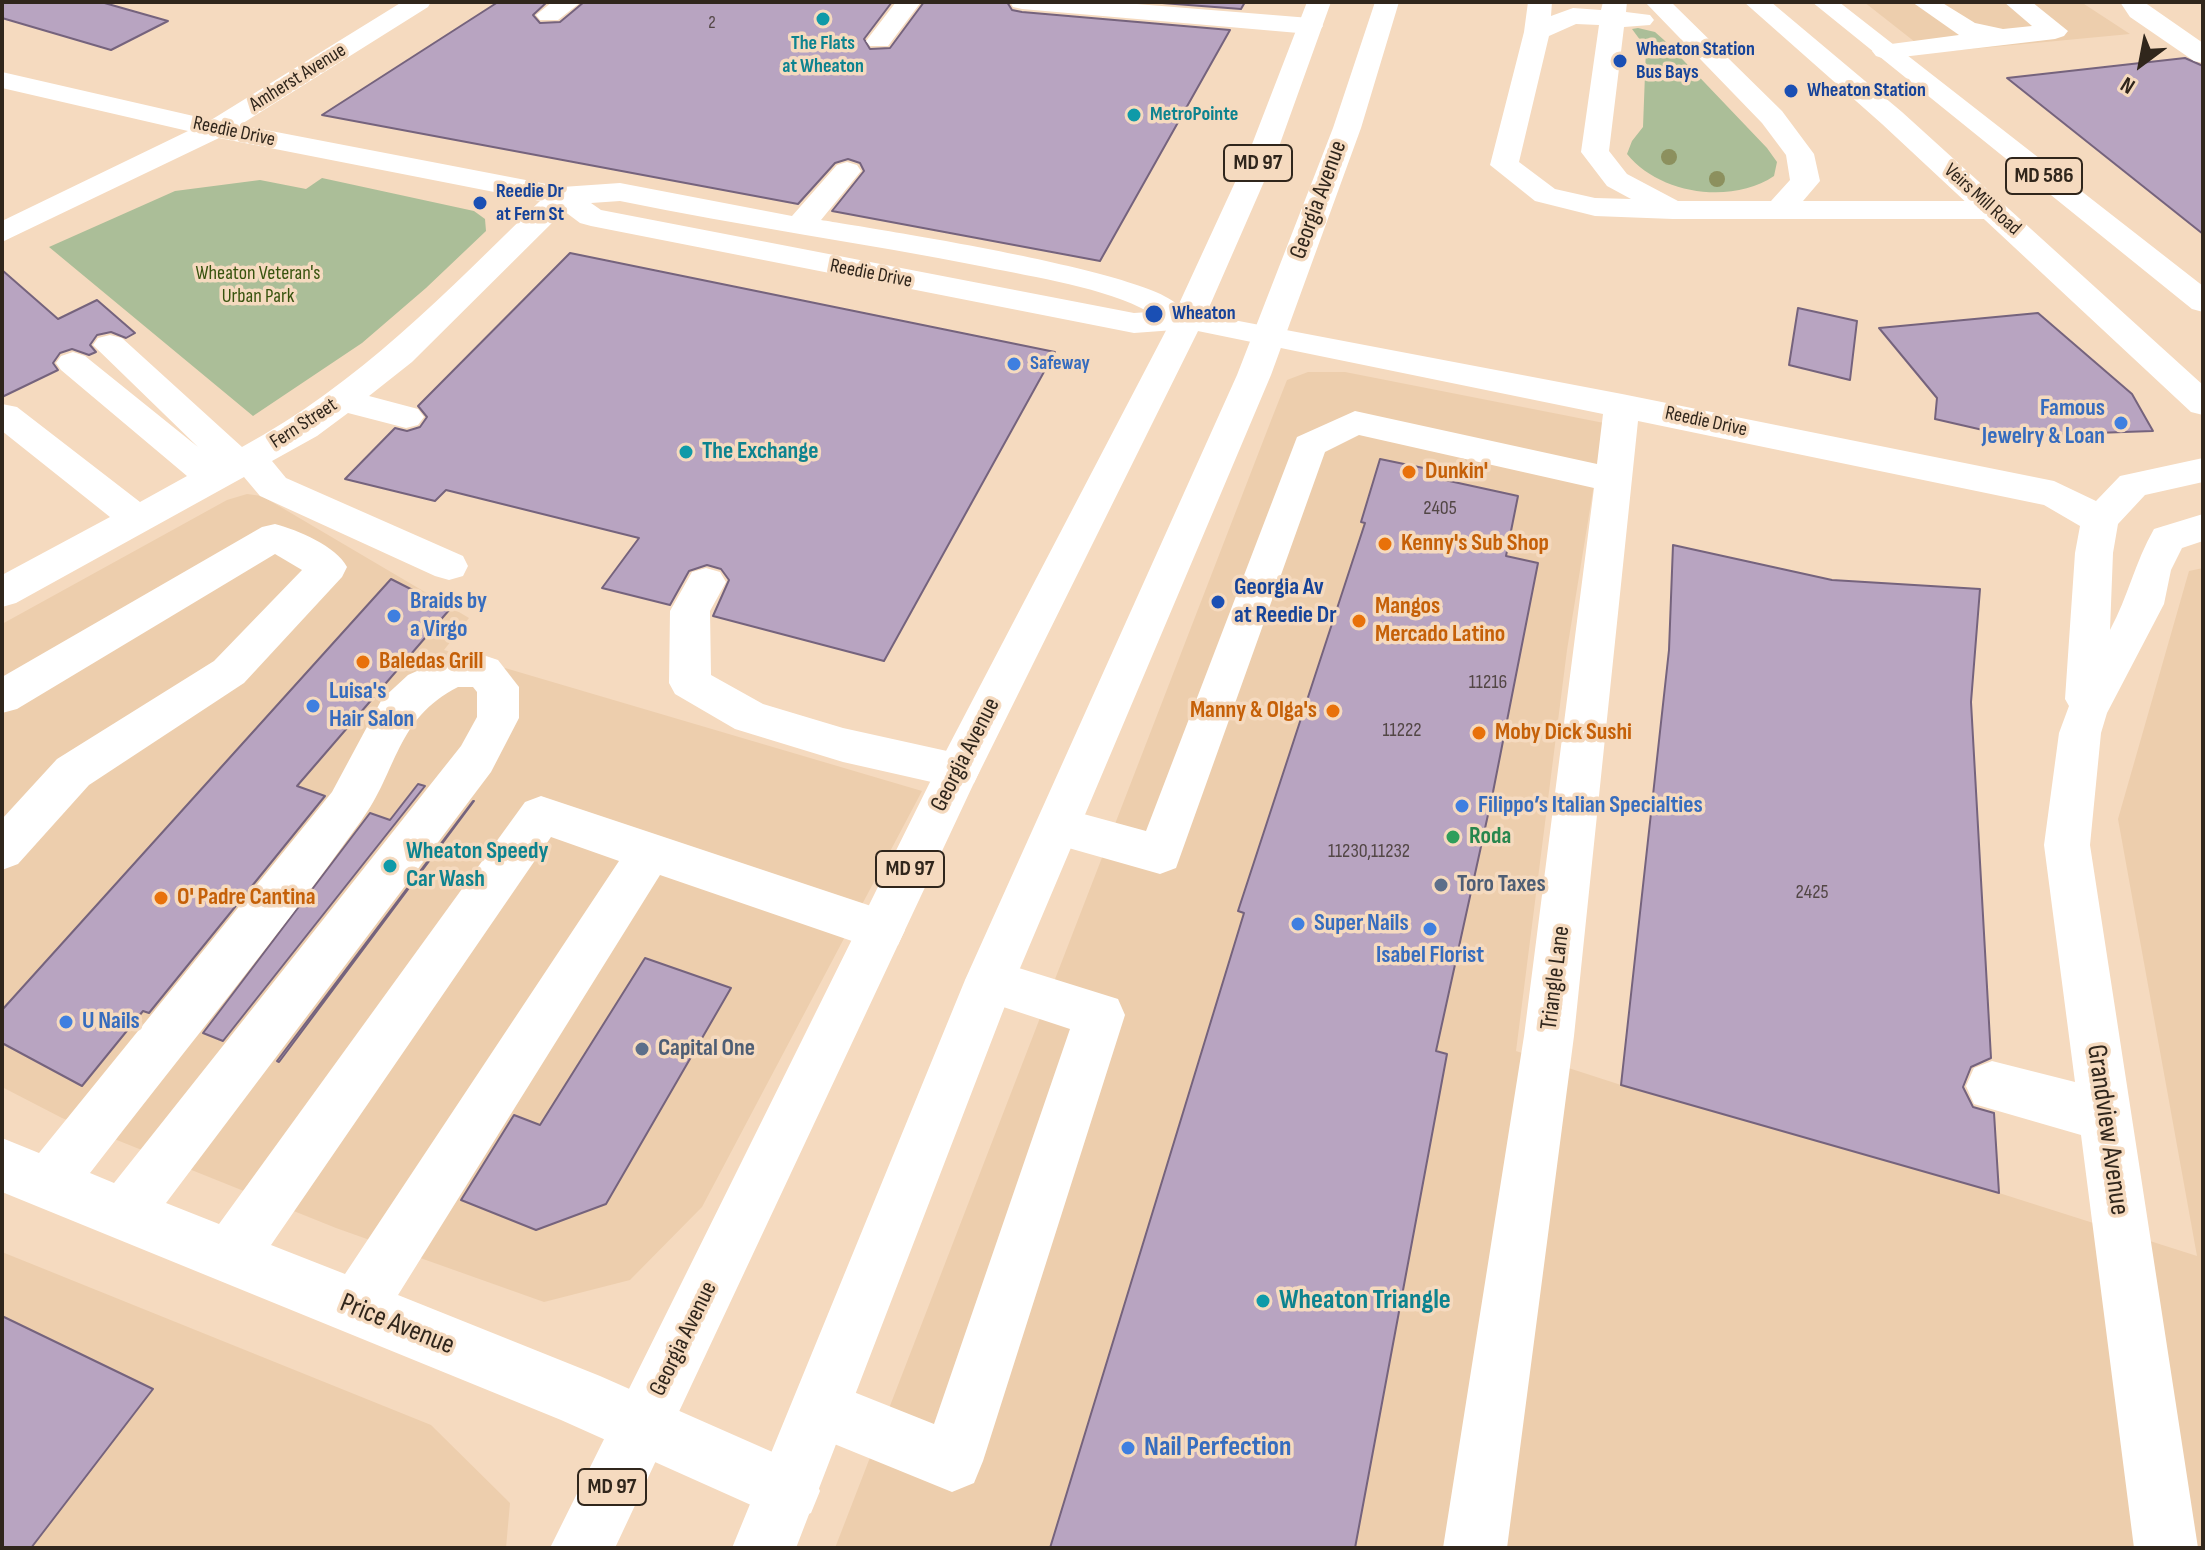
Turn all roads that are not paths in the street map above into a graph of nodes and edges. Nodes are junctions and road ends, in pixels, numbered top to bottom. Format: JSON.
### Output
{"nodes":[{"id":1,"x":419,"y":2,"type":"edge"},
{"id":2,"x":909,"y":2,"type":"edge"},
{"id":3,"x":1022,"y":2,"type":"edge"},
{"id":4,"x":1387,"y":2,"type":"edge"},
{"id":5,"x":1540,"y":2,"type":"edge"},
{"id":6,"x":1657,"y":2,"type":"edge"},
{"id":7,"x":1756,"y":2,"type":"edge"},
{"id":8,"x":1824,"y":2,"type":"edge"},
{"id":9,"x":1910,"y":2,"type":"edge"},
{"id":10,"x":1924,"y":2,"type":"edge"},
{"id":11,"x":1997,"y":2,"type":"edge"},
{"id":12,"x":2016,"y":2,"type":"edge"},
{"id":13,"x":2132,"y":2,"type":"edge"},
{"id":14,"x":1613,"y":10,"type":"edge"},
{"id":15,"x":1315,"y":14,"type":"edge"},
{"id":16,"x":1537,"y":32,"type":"junction"},
{"id":17,"x":1690,"y":33,"type":"junction"},
{"id":18,"x":879,"y":41,"type":"dead end"},
{"id":19,"x":1961,"y":42,"type":"junction"},
{"id":20,"x":1885,"y":51,"type":"junction"},
{"id":21,"x":2203,"y":55,"type":"edge"},
{"id":22,"x":2,"y":80,"type":"edge"},
{"id":23,"x":215,"y":129,"type":"junction"},
{"id":24,"x":847,"y":171,"type":"dead end"},
{"id":25,"x":562,"y":196,"type":"junction"},
{"id":26,"x":1673,"y":210,"type":"junction"},
{"id":27,"x":1779,"y":210,"type":"junction"},
{"id":28,"x":1992,"y":210,"type":"junction"},
{"id":29,"x":800,"y":226,"type":"junction"},
{"id":30,"x":2,"y":233,"type":"edge"},
{"id":31,"x":2203,"y":302,"type":"edge"},
{"id":32,"x":1188,"y":319,"type":"junction"},
{"id":33,"x":1270,"y":336,"type":"junction"},
{"id":34,"x":110,"y":345,"type":"dead end"},
{"id":35,"x":73,"y":363,"type":"dead end"},
{"id":36,"x":342,"y":400,"type":"junction"},
{"id":37,"x":2203,"y":404,"type":"edge"},
{"id":38,"x":1622,"y":405,"type":"junction"},
{"id":39,"x":5,"y":415,"type":"dead end"},
{"id":40,"x":406,"y":417,"type":"dead end"},
{"id":41,"x":233,"y":467,"type":"junction"},
{"id":42,"x":2203,"y":470,"type":"edge"},
{"id":43,"x":1614,"y":480,"type":"junction"},
{"id":44,"x":137,"y":519,"type":"junction"},
{"id":45,"x":2100,"y":520,"type":"junction"},
{"id":46,"x":2203,"y":527,"type":"edge"},
{"id":47,"x":449,"y":566,"type":"dead end"},
{"id":48,"x":706,"y":582,"type":"dead end"},
{"id":49,"x":2,"y":593,"type":"edge"},
{"id":50,"x":2,"y":697,"type":"edge"},
{"id":51,"x":2086,"y":713,"type":"junction"},
{"id":52,"x":958,"y":770,"type":"junction"},
{"id":53,"x":1058,"y":826,"type":"junction"},
{"id":54,"x":2,"y":850,"type":"edge"},
{"id":55,"x":650,"y":852,"type":"junction"},
{"id":56,"x":881,"y":930,"type":"junction"},
{"id":57,"x":990,"y":981,"type":"junction"},
{"id":58,"x":1992,"y":1086,"type":"dead end"},
{"id":59,"x":2106,"y":1116,"type":"junction"},
{"id":60,"x":25,"y":1175,"type":"edge"},
{"id":61,"x":123,"y":1215,"type":"junction"},
{"id":62,"x":229,"y":1257,"type":"junction"},
{"id":63,"x":356,"y":1309,"type":"junction"},
{"id":64,"x":821,"y":1409,"type":"junction"},
{"id":65,"x":643,"y":1425,"type":"junction"},
{"id":66,"x":789,"y":1491,"type":"junction"},
{"id":67,"x":582,"y":1548,"type":"edge"},
{"id":68,"x":764,"y":1548,"type":"edge"},
{"id":69,"x":1475,"y":1548,"type":"edge"},
{"id":70,"x":2166,"y":1548,"type":"edge"}],
"edges":[{"from":1,"to":23,"type":"street","name":"Amherst Avenue"},
{"from":2,"to":18,"type":"street"},
{"from":3,"to":15,"type":"street"},
{"from":4,"to":33,"type":"street","name":"Georgia Avenue","number":"MD 97"},
{"from":5,"to":16,"type":"street"},
{"from":6,"to":17,"type":"street"},
{"from":7,"to":28,"type":"street","name":"Veirs Mill Road","number":"MD 586"},
{"from":8,"to":20,"type":"street","number":"MD 586"},
{"from":9,"to":19,"type":"street"},
{"from":10,"to":11,"type":"street"},
{"from":12,"to":19,"type":"street"},
{"from":13,"to":21,"type":"street"},
{"from":14,"to":16,"type":"street"},
{"from":14,"to":17,"type":"street"},
{"from":14,"to":26,"type":"street"},
{"from":15,"to":32,"type":"street","name":"Georgia Avenue","number":"MD 97"},
{"from":16,"to":26,"type":"street"},
{"from":17,"to":27,"type":"street"},
{"from":19,"to":20,"type":"street"},
{"from":20,"to":31,"type":"street","number":"MD 586"},
{"from":22,"to":23,"type":"street","name":"Reedie Drive"},
{"from":23,"to":25,"type":"street","name":"Reedie Drive"},
{"from":23,"to":30,"type":"street","name":"Amherst Avenue"},
{"from":24,"to":29,"type":"street"},
{"from":25,"to":29,"type":"street","name":"Reedie Drive"},
{"from":25,"to":32,"type":"street","name":"Reedie Drive"},
{"from":25,"to":36,"type":"street","name":"Fern Street"},
{"from":26,"to":27,"type":"street"},
{"from":27,"to":28,"type":"street"},
{"from":28,"to":37,"type":"street","name":"Veirs Mill Road","number":"MD 586"},
{"from":29,"to":32,"type":"street","name":"Reedie Drive"},
{"from":32,"to":33,"type":"street","name":"Reedie Drive"},
{"from":32,"to":52,"type":"street","name":"Georgia Avenue","number":"MD 97"},
{"from":33,"to":38,"type":"street","name":"Reedie Drive"},
{"from":33,"to":53,"type":"street","name":"Georgia Avenue","number":"MD 97"},
{"from":34,"to":41,"type":"street"},
{"from":35,"to":41,"type":"street"},
{"from":36,"to":40,"type":"street"},
{"from":36,"to":41,"type":"street","name":"Fern Street"},
{"from":38,"to":43,"type":"street","name":"Triangle Lane"},
{"from":38,"to":45,"type":"street","name":"Reedie Drive"},
{"from":39,"to":44,"type":"street"},
{"from":41,"to":44,"type":"street","name":"Fern Street"},
{"from":41,"to":47,"type":"street"},
{"from":42,"to":45,"type":"street"},
{"from":43,"to":53,"type":"street"},
{"from":43,"to":69,"type":"street","name":"Triangle Lane"},
{"from":44,"to":49,"type":"street","name":"Fern Street"},
{"from":45,"to":51,"type":"street","name":"Grandview Avenue"},
{"from":46,"to":51,"type":"street","name":"Grandview Avenue"},
{"from":48,"to":52,"type":"street"},
{"from":50,"to":54,"type":"street"},
{"from":51,"to":59,"type":"street","name":"Grandview Avenue"},
{"from":52,"to":56,"type":"street","name":"Georgia Avenue","number":"MD 97"},
{"from":53,"to":57,"type":"street","name":"Georgia Avenue","number":"MD 97"},
{"from":55,"to":56,"type":"street"},
{"from":55,"to":62,"type":"street"},
{"from":55,"to":63,"type":"street"},
{"from":56,"to":65,"type":"street","name":"Georgia Avenue","number":"MD 97"},
{"from":57,"to":64,"type":"street","name":"Georgia Avenue","number":"MD 97"},
{"from":57,"to":64,"type":"street"},
{"from":58,"to":59,"type":"street"},
{"from":59,"to":70,"type":"street","name":"Grandview Avenue"},
{"from":60,"to":61,"type":"street","name":"Price Avenue"},
{"from":60,"to":61,"type":"street"},
{"from":61,"to":62,"type":"street","name":"Price Avenue"},
{"from":62,"to":63,"type":"street","name":"Price Avenue"},
{"from":63,"to":65,"type":"street","name":"Price Avenue"},
{"from":64,"to":66,"type":"street","name":"Georgia Avenue","number":"MD 97"},
{"from":65,"to":66,"type":"street","name":"Price Avenue"},
{"from":65,"to":67,"type":"street","name":"Georgia Avenue","number":"MD 97"},
{"from":66,"to":68,"type":"street","name":"Georgia Avenue","number":"MD 97"}]}
